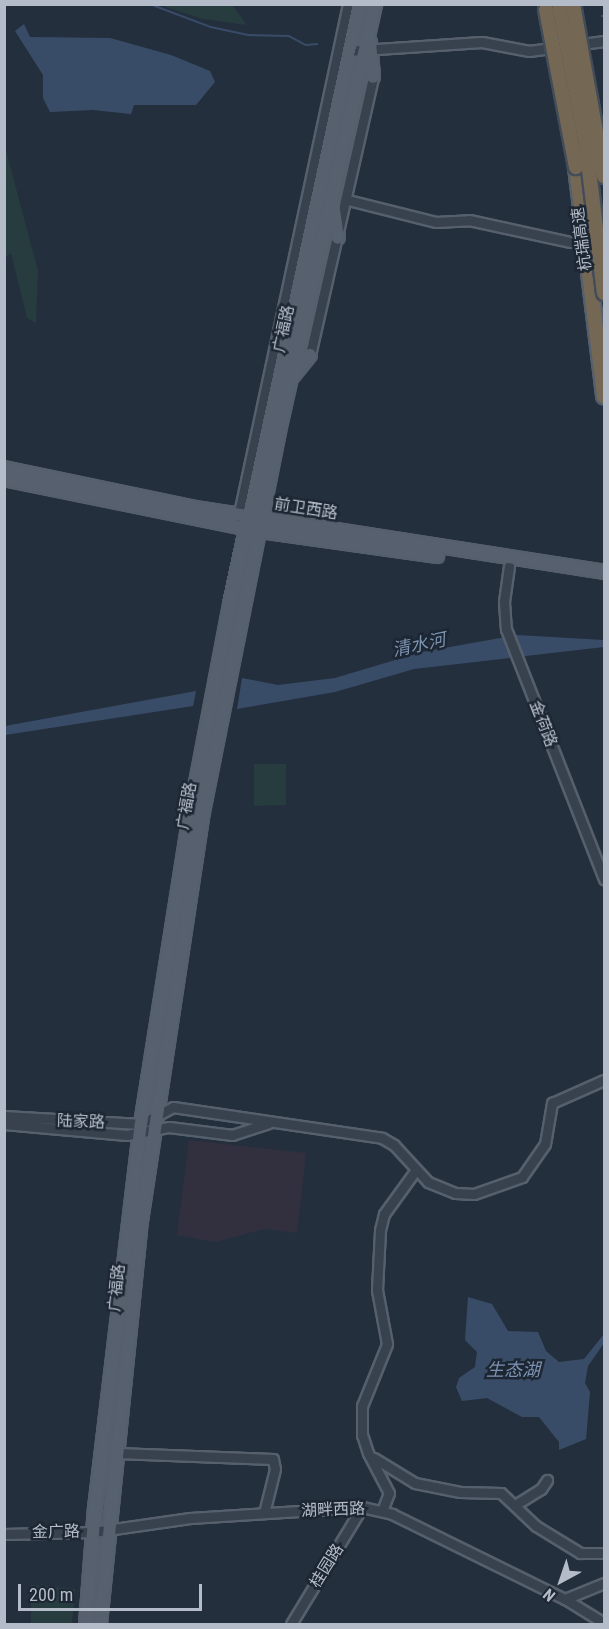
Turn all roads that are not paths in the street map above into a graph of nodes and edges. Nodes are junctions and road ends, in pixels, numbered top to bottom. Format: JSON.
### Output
{"nodes":[{"id":1,"x":348,"y":4,"type":"edge"},
{"id":2,"x":359,"y":4,"type":"edge"},
{"id":3,"x":375,"y":4,"type":"edge"},
{"id":4,"x":573,"y":4,"type":"edge"},
{"id":5,"x":550,"y":6,"type":"edge"},
{"id":6,"x":604,"y":41,"type":"edge"},
{"id":7,"x":367,"y":49,"type":"junction"},
{"id":8,"x":347,"y":51,"type":"junction"},
{"id":9,"x":373,"y":77,"type":"joint"},
{"id":10,"x":340,"y":79,"type":"junction"},
{"id":11,"x":323,"y":127,"type":"junction"},
{"id":12,"x":604,"y":176,"type":"edge"},
{"id":13,"x":331,"y":195,"type":"junction"},
{"id":14,"x":348,"y":200,"type":"junction"},
{"id":15,"x":338,"y":238,"type":"junction"},
{"id":16,"x":570,"y":242,"type":"dead end"},
{"id":17,"x":604,"y":293,"type":"edge"},
{"id":18,"x":310,"y":355,"type":"joint"},
{"id":19,"x":290,"y":379,"type":"junction"},
{"id":20,"x":604,"y":396,"type":"edge"},
{"id":21,"x":4,"y":468,"type":"edge"},
{"id":22,"x":4,"y":479,"type":"edge"},
{"id":23,"x":249,"y":523,"type":"junction"},
{"id":24,"x":509,"y":566,"type":"junction"},
{"id":25,"x":604,"y":572,"type":"edge"},
{"id":26,"x":604,"y":580,"type":"edge"},
{"id":27,"x":604,"y":879,"type":"edge"},
{"id":28,"x":604,"y":1080,"type":"edge"},
{"id":29,"x":4,"y":1116,"type":"edge"},
{"id":30,"x":157,"y":1118,"type":"junction"},
{"id":31,"x":4,"y":1124,"type":"edge"},
{"id":32,"x":268,"y":1124,"type":"junction"},
{"id":33,"x":141,"y":1129,"type":"junction"},
{"id":34,"x":154,"y":1132,"type":"junction"},
{"id":35,"x":415,"y":1171,"type":"junction"},
{"id":36,"x":117,"y":1453,"type":"junction"},
{"id":37,"x":368,"y":1453,"type":"junction"},
{"id":38,"x":547,"y":1480,"type":"dead end"},
{"id":39,"x":515,"y":1505,"type":"junction"},
{"id":40,"x":362,"y":1507,"type":"junction"},
{"id":41,"x":382,"y":1511,"type":"junction"},
{"id":42,"x":264,"y":1513,"type":"junction"},
{"id":43,"x":107,"y":1529,"type":"junction"},
{"id":44,"x":93,"y":1532,"type":"junction"},
{"id":45,"x":4,"y":1534,"type":"edge"},
{"id":46,"x":604,"y":1553,"type":"edge"},
{"id":47,"x":604,"y":1583,"type":"edge"},
{"id":48,"x":565,"y":1599,"type":"junction"},
{"id":49,"x":604,"y":1623,"type":"edge"},
{"id":50,"x":86,"y":1624,"type":"edge"},
{"id":51,"x":100,"y":1624,"type":"edge"},
{"id":52,"x":291,"y":1624,"type":"edge"}],
"edges":[{"from":1,"to":11,"type":"street"},
{"from":2,"to":8,"type":"main road","name":"广福路"},
{"from":3,"to":7,"type":"main road","name":"广福路"},
{"from":4,"to":12,"type":"highway","bridge":true},
{"from":5,"to":17,"type":"highway","name":"杭瑞高速","bridge":true},
{"from":5,"to":20,"type":"highway","bridge":true},
{"from":6,"to":7,"type":"street"},
{"from":7,"to":8,"type":"street"},
{"from":7,"to":9,"type":"main road"},
{"from":7,"to":13,"type":"main road","name":"广福路"},
{"from":8,"to":10,"type":"main road","name":"广福路"},
{"from":9,"to":14,"type":"street"},
{"from":10,"to":11,"type":"main road"},
{"from":10,"to":23,"type":"main road","name":"广福路"},
{"from":11,"to":23,"type":"street"},
{"from":13,"to":15,"type":"main road"},
{"from":13,"to":19,"type":"main road","name":"广福路"},
{"from":14,"to":15,"type":"street"},
{"from":14,"to":16,"type":"street"},
{"from":15,"to":18,"type":"street"},
{"from":18,"to":19,"type":"main road"},
{"from":19,"to":23,"type":"main road","name":"广福路"},
{"from":21,"to":23,"type":"main road","name":"前卫西路"},
{"from":22,"to":23,"type":"main road","name":"前卫西路"},
{"from":23,"to":24,"type":"main road","name":"前卫西路"},
{"from":23,"to":25,"type":"main road","name":"前卫西路"},
{"from":23,"to":30,"type":"main road","name":"广福路"},
{"from":23,"to":33,"type":"main road","name":"广福路"},
{"from":24,"to":26,"type":"main road","name":"前卫西路"},
{"from":24,"to":27,"type":"street","name":"金荷路"},
{"from":28,"to":35,"type":"street","name":"陆家路"},
{"from":29,"to":33,"type":"street","name":"陆家路"},
{"from":30,"to":32,"type":"street","name":"陆家路"},
{"from":30,"to":33,"type":"street","name":"陆家路"},
{"from":30,"to":34,"type":"main road","name":"广福路"},
{"from":31,"to":33,"type":"street","name":"陆家路"},
{"from":32,"to":34,"type":"street","name":"陆家路"},
{"from":32,"to":35,"type":"street","name":"陆家路"},
{"from":33,"to":34,"type":"street","name":"陆家路"},
{"from":33,"to":44,"type":"main road","name":"广福路"},
{"from":34,"to":36,"type":"main road","name":"广福路"},
{"from":35,"to":37,"type":"street"},
{"from":36,"to":42,"type":"street"},
{"from":36,"to":43,"type":"main road","name":"广福路"},
{"from":37,"to":39,"type":"street"},
{"from":37,"to":41,"type":"street"},
{"from":38,"to":39,"type":"street"},
{"from":39,"to":46,"type":"street"},
{"from":40,"to":41,"type":"street","name":"湖畔西路"},
{"from":40,"to":42,"type":"street","name":"湖畔西路"},
{"from":40,"to":52,"type":"street","name":"桂园路"},
{"from":41,"to":48,"type":"street","name":"湖畔西路"},
{"from":42,"to":43,"type":"street","name":"湖畔西路"},
{"from":43,"to":44,"type":"street","name":"金广路"},
{"from":43,"to":51,"type":"main road","name":"广福路"},
{"from":44,"to":45,"type":"street","name":"金广路"},
{"from":44,"to":50,"type":"main road","name":"广福路"},
{"from":47,"to":48,"type":"street"},
{"from":48,"to":49,"type":"street","name":"湖畔西路"}]}
